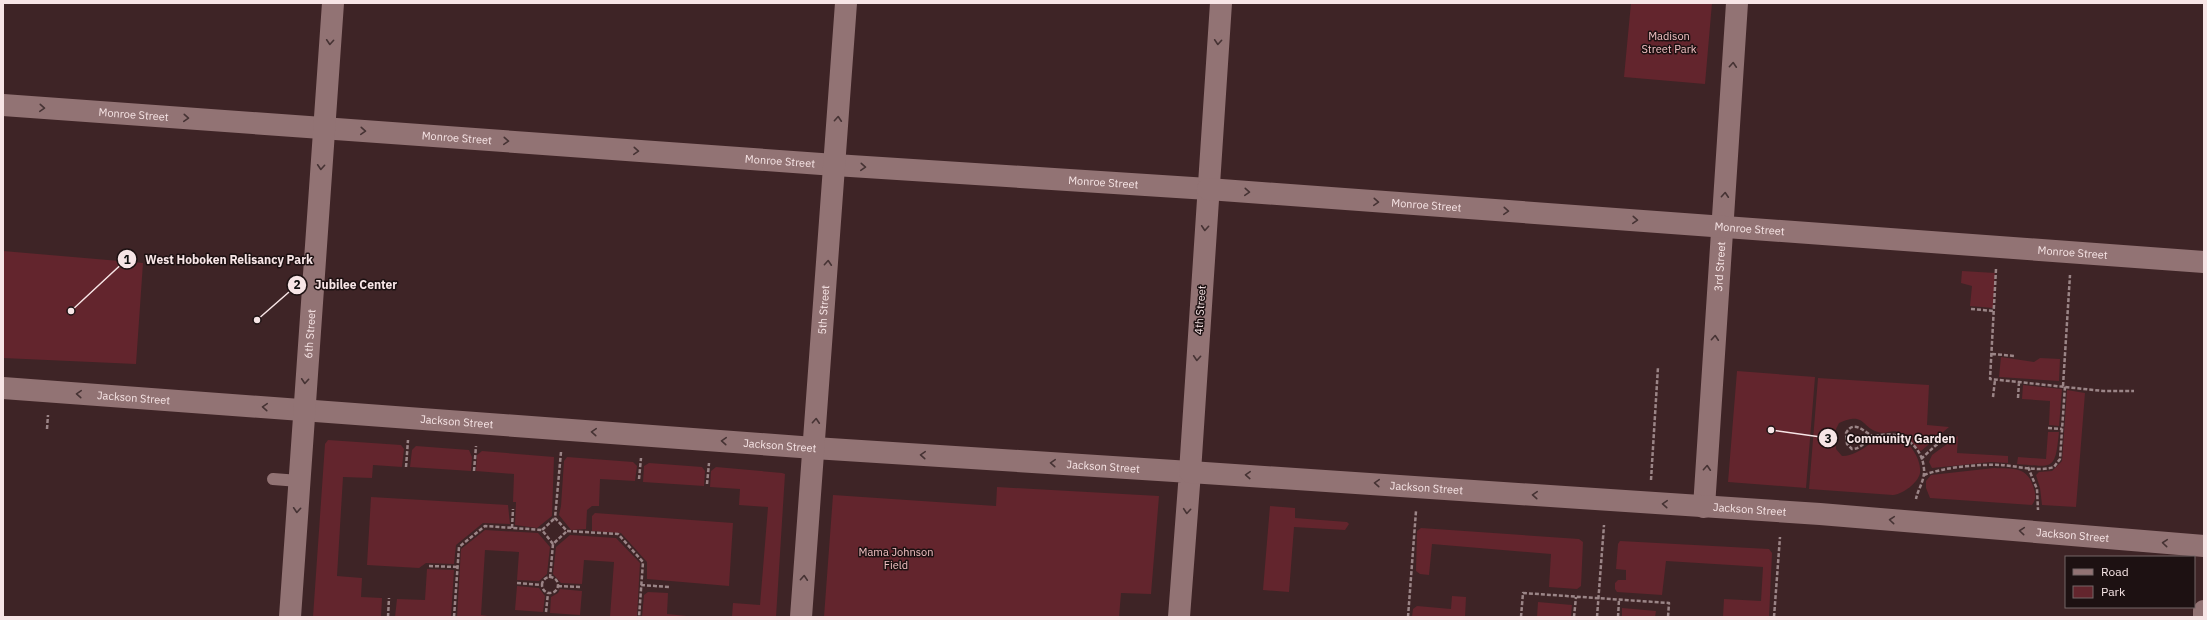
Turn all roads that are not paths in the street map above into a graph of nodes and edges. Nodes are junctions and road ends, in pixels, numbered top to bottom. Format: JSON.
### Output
{"nodes":[{"id":1,"x":333,"y":3,"type":"edge"},
{"id":2,"x":846,"y":3,"type":"edge"},
{"id":3,"x":1221,"y":3,"type":"edge"},
{"id":4,"x":1737,"y":3,"type":"edge"},
{"id":5,"x":3,"y":105,"type":"edge"},
{"id":6,"x":324,"y":128,"type":"junction"},
{"id":7,"x":835,"y":165,"type":"junction"},
{"id":8,"x":1208,"y":189,"type":"junction"},
{"id":9,"x":1723,"y":227,"type":"junction"},
{"id":10,"x":2204,"y":262,"type":"edge"},
{"id":11,"x":3,"y":388,"type":"edge"},
{"id":12,"x":303,"y":410,"type":"junction"},
{"id":13,"x":814,"y":448,"type":"junction"},
{"id":14,"x":1190,"y":472,"type":"junction"},
{"id":15,"x":273,"y":479,"type":"dead end"},
{"id":16,"x":299,"y":481,"type":"junction"},
{"id":17,"x":1704,"y":507,"type":"junction"},
{"id":18,"x":2204,"y":546,"type":"edge"},
{"id":19,"x":2204,"y":611,"type":"edge"},
{"id":20,"x":290,"y":617,"type":"edge"},
{"id":21,"x":801,"y":617,"type":"edge"},
{"id":22,"x":1179,"y":617,"type":"edge"},
{"id":23,"x":2204,"y":617,"type":"edge"}],
"edges":[{"from":1,"to":6,"type":"street","name":"6th Street","one_way":true},
{"from":7,"to":2,"type":"street","name":"5th Street","one_way":true},
{"from":3,"to":8,"type":"street","name":"4th Street","one_way":true},
{"from":9,"to":4,"type":"street","name":"3rd Street","one_way":true},
{"from":5,"to":6,"type":"street","name":"Monroe Street","one_way":true},
{"from":6,"to":7,"type":"street","name":"Monroe Street","one_way":true},
{"from":6,"to":12,"type":"street","name":"6th Street","one_way":true},
{"from":7,"to":8,"type":"street","name":"Monroe Street","one_way":true},
{"from":13,"to":7,"type":"street","name":"5th Street","one_way":true},
{"from":8,"to":9,"type":"street","name":"Monroe Street","one_way":true},
{"from":8,"to":14,"type":"street","name":"4th Street","one_way":true},
{"from":9,"to":10,"type":"street","name":"Monroe Street"},
{"from":17,"to":9,"type":"street","name":"3rd Street","one_way":true},
{"from":12,"to":11,"type":"street","name":"Jackson Street","one_way":true},
{"from":13,"to":12,"type":"street","name":"Jackson Street","one_way":true},
{"from":12,"to":16,"type":"street","name":"6th Street"},
{"from":14,"to":13,"type":"street","name":"Jackson Street","one_way":true},
{"from":21,"to":13,"type":"street","name":"5th Street","one_way":true},
{"from":17,"to":14,"type":"street","name":"Jackson Street","one_way":true},
{"from":14,"to":22,"type":"street","name":"4th Street","one_way":true},
{"from":15,"to":16,"type":"lane"},
{"from":16,"to":20,"type":"street","name":"6th Street","one_way":true},
{"from":18,"to":17,"type":"street","name":"Jackson Street","one_way":true},
{"from":19,"to":23,"type":"street"}]}
